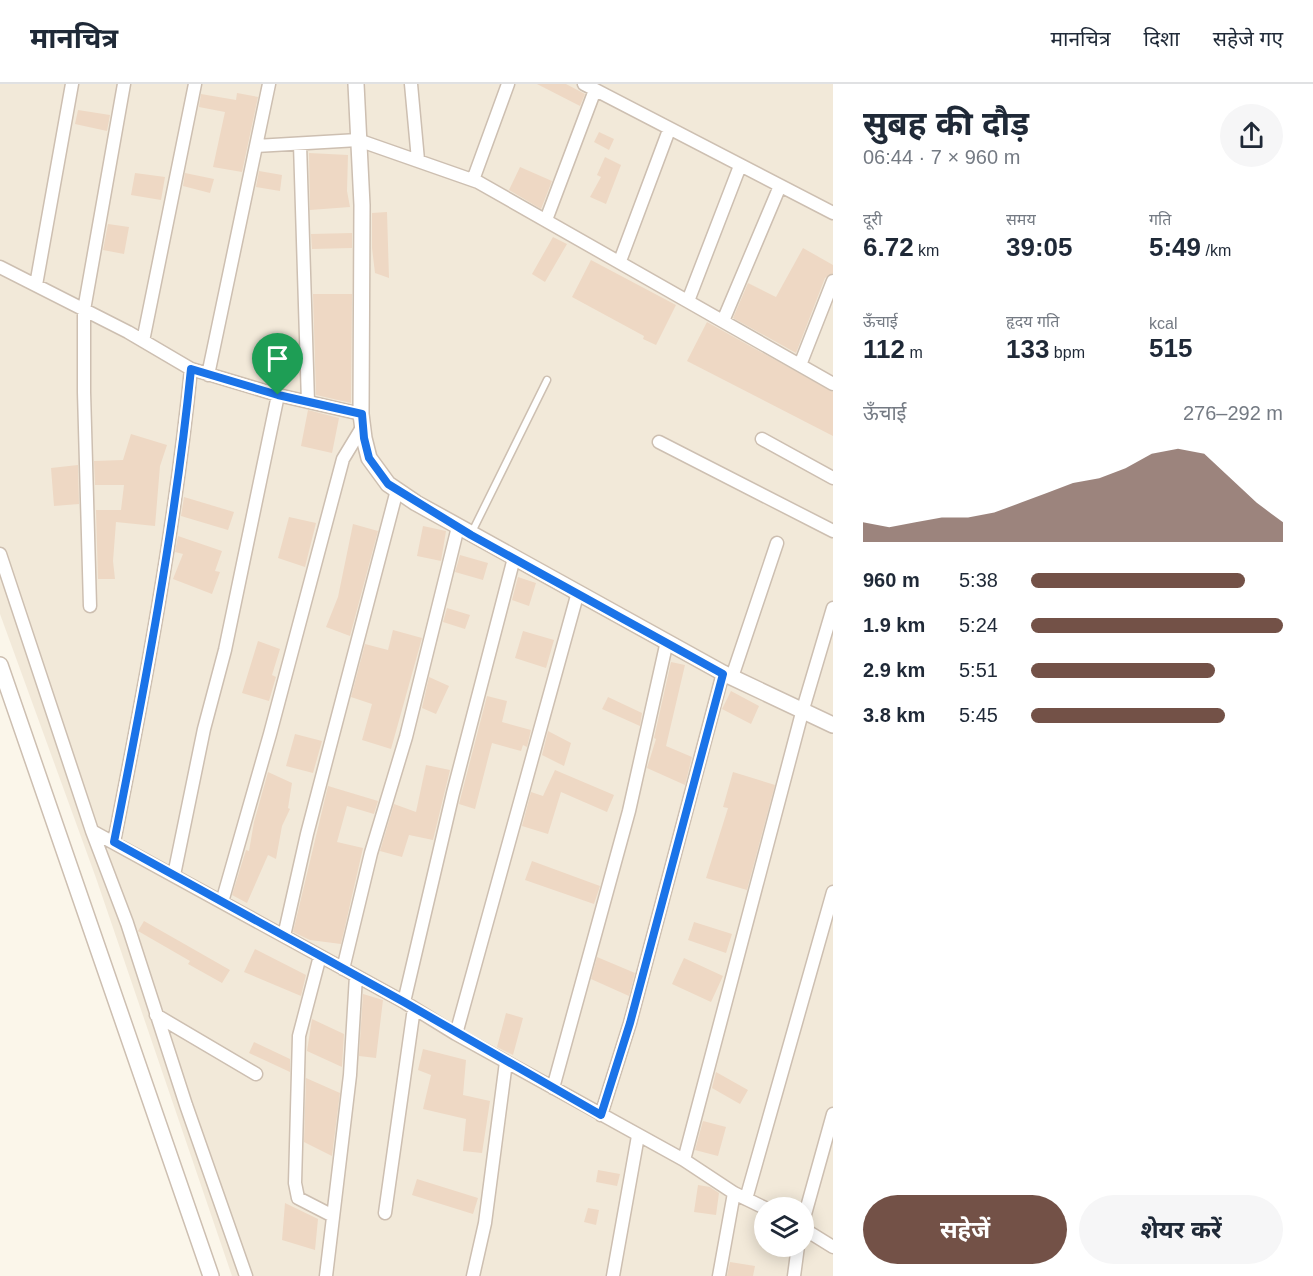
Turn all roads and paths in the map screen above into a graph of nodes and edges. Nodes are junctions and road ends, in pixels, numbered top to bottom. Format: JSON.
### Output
{"nodes":[{"id":1,"x":72,"y":84,"type":"edge"},
{"id":2,"x":124,"y":84,"type":"edge"},
{"id":3,"x":195,"y":84,"type":"edge"},
{"id":4,"x":269,"y":84,"type":"edge"},
{"id":5,"x":356,"y":84,"type":"edge"},
{"id":6,"x":411,"y":84,"type":"edge"},
{"id":7,"x":508,"y":84,"type":"edge"},
{"id":8,"x":590,"y":87,"type":"edge"},
{"id":9,"x":669,"y":130,"type":"junction"},
{"id":10,"x":358,"y":140,"type":"junction"},
{"id":11,"x":300,"y":144,"type":"junction"},
{"id":12,"x":256,"y":146,"type":"junction"},
{"id":13,"x":418,"y":160,"type":"junction"},
{"id":14,"x":740,"y":166,"type":"junction"},
{"id":15,"x":473,"y":180,"type":"junction"},
{"id":16,"x":780,"y":186,"type":"junction"},
{"id":17,"x":833,"y":213,"type":"edge"},
{"id":18,"x":546,"y":219,"type":"junction"},
{"id":19,"x":620,"y":261,"type":"junction"},
{"id":20,"x":0,"y":267,"type":"edge"},
{"id":21,"x":833,"y":281,"type":"edge"},
{"id":22,"x":36,"y":285,"type":"junction"},
{"id":23,"x":688,"y":301,"type":"junction"},
{"id":24,"x":84,"y":310,"type":"junction"},
{"id":25,"x":723,"y":321,"type":"junction"},
{"id":26,"x":143,"y":341,"type":"junction"},
{"id":27,"x":800,"y":365,"type":"junction"},
{"id":28,"x":191,"y":369,"type":"junction"},
{"id":29,"x":208,"y":375,"type":"junction"},
{"id":30,"x":547,"y":380,"type":"dead end"},
{"id":31,"x":833,"y":384,"type":"edge"},
{"id":32,"x":278,"y":395,"type":"junction"},
{"id":33,"x":308,"y":402,"type":"junction"},
{"id":34,"x":362,"y":420,"type":"junction"},
{"id":35,"x":762,"y":439,"type":"dead end"},
{"id":36,"x":659,"y":442,"type":"dead end"},
{"id":37,"x":833,"y":478,"type":"edge"},
{"id":38,"x":397,"y":490,"type":"junction"},
{"id":39,"x":465,"y":531,"type":"junction"},
{"id":40,"x":833,"y":531,"type":"edge"},
{"id":41,"x":777,"y":543,"type":"dead end"},
{"id":42,"x":0,"y":554,"type":"edge"},
{"id":43,"x":514,"y":558,"type":"junction"},
{"id":44,"x":578,"y":592,"type":"junction"},
{"id":45,"x":90,"y":606,"type":"dead end"},
{"id":46,"x":833,"y":608,"type":"edge"},
{"id":47,"x":667,"y":642,"type":"junction"},
{"id":48,"x":0,"y":665,"type":"edge"},
{"id":49,"x":728,"y":675,"type":"junction"},
{"id":50,"x":803,"y":709,"type":"junction"},
{"id":51,"x":833,"y":725,"type":"edge"},
{"id":52,"x":92,"y":831,"type":"junction"},
{"id":53,"x":114,"y":842,"type":"junction"},
{"id":54,"x":174,"y":875,"type":"junction"},
{"id":55,"x":833,"y":892,"type":"edge"},
{"id":56,"x":222,"y":902,"type":"junction"},
{"id":57,"x":284,"y":936,"type":"junction"},
{"id":58,"x":320,"y":956,"type":"junction"},
{"id":59,"x":343,"y":969,"type":"junction"},
{"id":60,"x":356,"y":976,"type":"junction"},
{"id":61,"x":409,"y":1005,"type":"junction"},
{"id":62,"x":156,"y":1015,"type":"junction"},
{"id":63,"x":456,"y":1034,"type":"junction"},
{"id":64,"x":506,"y":1062,"type":"junction"},
{"id":65,"x":256,"y":1074,"type":"dead end"},
{"id":66,"x":553,"y":1088,"type":"junction"},
{"id":67,"x":833,"y":1114,"type":"edge"},
{"id":68,"x":601,"y":1115,"type":"junction"},
{"id":69,"x":638,"y":1136,"type":"junction"},
{"id":70,"x":684,"y":1160,"type":"junction"},
{"id":71,"x":734,"y":1194,"type":"junction"},
{"id":72,"x":810,"y":1197,"type":"edge"},
{"id":73,"x":746,"y":1199,"type":"junction"},
{"id":74,"x":754,"y":1203,"type":"edge"},
{"id":75,"x":386,"y":1213,"type":"dead end"},
{"id":76,"x":333,"y":1216,"type":"junction"},
{"id":77,"x":814,"y":1235,"type":"edge"},
{"id":78,"x":833,"y":1247,"type":"edge"},
{"id":79,"x":797,"y":1257,"type":"edge"},
{"id":80,"x":211,"y":1276,"type":"edge"},
{"id":81,"x":246,"y":1276,"type":"edge"},
{"id":82,"x":326,"y":1276,"type":"edge"},
{"id":83,"x":473,"y":1276,"type":"edge"},
{"id":84,"x":614,"y":1276,"type":"edge"},
{"id":85,"x":720,"y":1276,"type":"edge"},
{"id":86,"x":794,"y":1276,"type":"edge"}],
"edges":[{"from":1,"to":22,"type":"street"},
{"from":2,"to":24,"type":"street"},
{"from":3,"to":26,"type":"street"},
{"from":4,"to":12,"type":"street"},
{"from":5,"to":10,"type":"street"},
{"from":6,"to":13,"type":"street"},
{"from":7,"to":15,"type":"street"},
{"from":8,"to":9,"type":"street"},
{"from":8,"to":18,"type":"street"},
{"from":9,"to":14,"type":"street"},
{"from":9,"to":19,"type":"street"},
{"from":10,"to":11,"type":"street"},
{"from":10,"to":13,"type":"street"},
{"from":10,"to":34,"type":"street"},
{"from":11,"to":12,"type":"street"},
{"from":11,"to":33,"type":"street"},
{"from":12,"to":29,"type":"street"},
{"from":13,"to":15,"type":"street"},
{"from":14,"to":16,"type":"street"},
{"from":14,"to":23,"type":"street"},
{"from":15,"to":18,"type":"street"},
{"from":16,"to":17,"type":"street"},
{"from":16,"to":25,"type":"street"},
{"from":18,"to":19,"type":"street"},
{"from":19,"to":23,"type":"street"},
{"from":20,"to":22,"type":"street"},
{"from":21,"to":27,"type":"street"},
{"from":22,"to":24,"type":"street"},
{"from":23,"to":25,"type":"street"},
{"from":24,"to":26,"type":"street"},
{"from":24,"to":45,"type":"street"},
{"from":25,"to":27,"type":"street"},
{"from":26,"to":28,"type":"street"},
{"from":27,"to":31,"type":"street"},
{"from":28,"to":29,"type":"street"},
{"from":28,"to":53,"type":"street"},
{"from":29,"to":32,"type":"street"},
{"from":30,"to":39,"type":"lane"},
{"from":32,"to":33,"type":"street"},
{"from":32,"to":54,"type":"street"},
{"from":33,"to":34,"type":"street"},
{"from":34,"to":38,"type":"street"},
{"from":34,"to":56,"type":"street"},
{"from":35,"to":37,"type":"street"},
{"from":36,"to":40,"type":"street"},
{"from":38,"to":39,"type":"street"},
{"from":38,"to":57,"type":"street"},
{"from":39,"to":43,"type":"street"},
{"from":39,"to":59,"type":"street"},
{"from":41,"to":49,"type":"street"},
{"from":42,"to":52,"type":"street"},
{"from":43,"to":44,"type":"street"},
{"from":43,"to":61,"type":"street"},
{"from":44,"to":47,"type":"street"},
{"from":44,"to":63,"type":"street"},
{"from":46,"to":50,"type":"street"},
{"from":47,"to":49,"type":"street"},
{"from":47,"to":66,"type":"street"},
{"from":48,"to":80,"type":"street"},
{"from":49,"to":50,"type":"street"},
{"from":49,"to":68,"type":"street"},
{"from":50,"to":51,"type":"street"},
{"from":50,"to":70,"type":"street"},
{"from":52,"to":53,"type":"street"},
{"from":52,"to":62,"type":"street"},
{"from":53,"to":54,"type":"street"},
{"from":54,"to":56,"type":"street"},
{"from":55,"to":73,"type":"street"},
{"from":56,"to":57,"type":"street"},
{"from":57,"to":58,"type":"street"},
{"from":58,"to":59,"type":"street"},
{"from":58,"to":76,"type":"street"},
{"from":59,"to":60,"type":"street"},
{"from":60,"to":61,"type":"street"},
{"from":60,"to":76,"type":"street"},
{"from":61,"to":63,"type":"street"},
{"from":61,"to":75,"type":"street"},
{"from":62,"to":65,"type":"street"},
{"from":62,"to":81,"type":"street"},
{"from":63,"to":64,"type":"street"},
{"from":64,"to":66,"type":"street"},
{"from":64,"to":83,"type":"street"},
{"from":66,"to":68,"type":"street"},
{"from":67,"to":72,"type":"street"},
{"from":68,"to":69,"type":"street"},
{"from":69,"to":70,"type":"street"},
{"from":69,"to":84,"type":"street"},
{"from":70,"to":71,"type":"street"},
{"from":71,"to":73,"type":"street"},
{"from":71,"to":85,"type":"street"},
{"from":73,"to":74,"type":"street"},
{"from":76,"to":82,"type":"street"},
{"from":77,"to":78,"type":"street"},
{"from":79,"to":86,"type":"street"}]}
